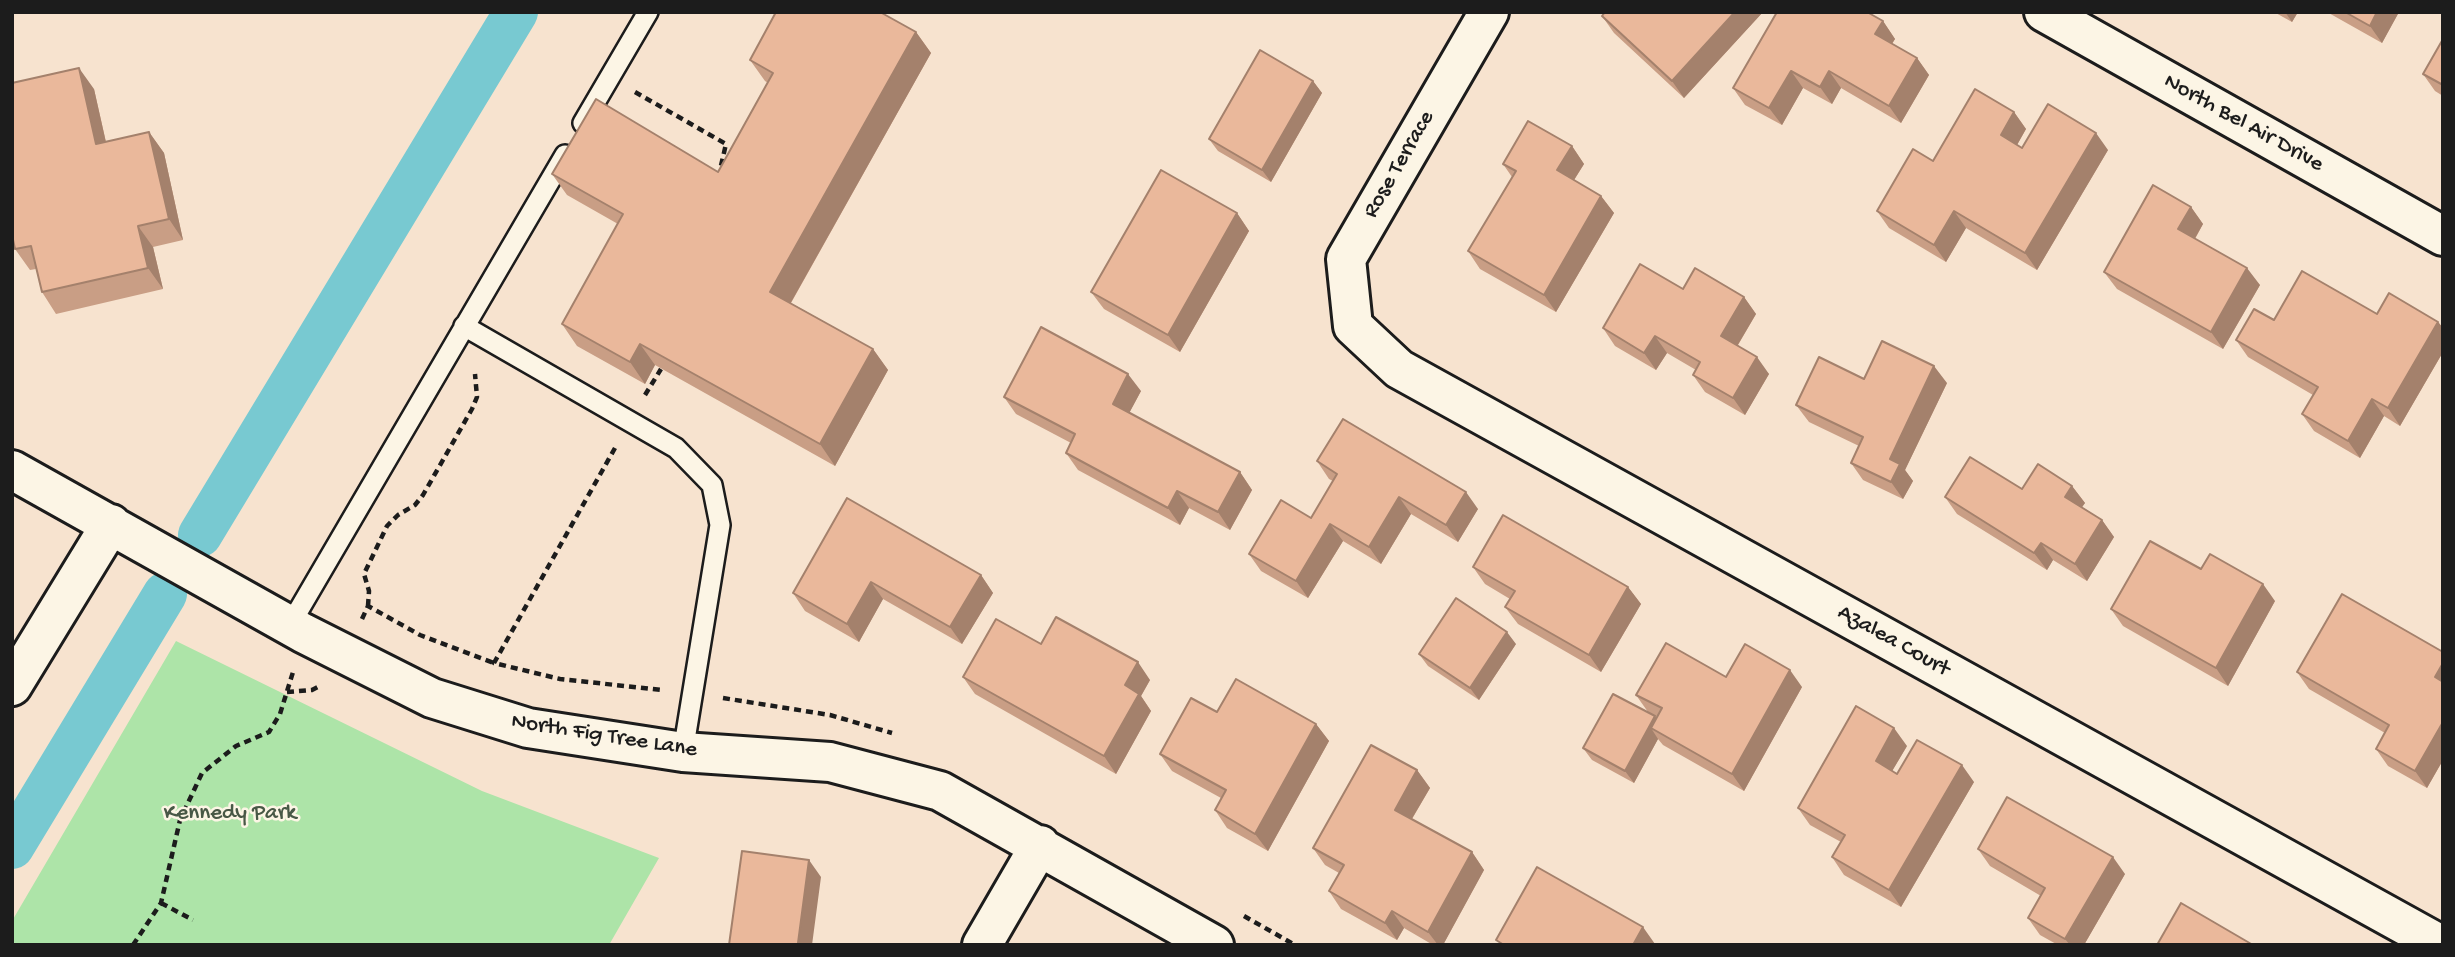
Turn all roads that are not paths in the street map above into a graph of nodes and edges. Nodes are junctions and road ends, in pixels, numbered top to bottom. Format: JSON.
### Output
{"nodes":[{"id":1,"x":648,"y":12,"type":"edge"},
{"id":2,"x":1489,"y":12,"type":"edge"},
{"id":3,"x":2044,"y":12,"type":"edge"},
{"id":4,"x":2443,"y":236,"type":"edge"},
{"id":5,"x":464,"y":326,"type":"junction"},
{"id":6,"x":1353,"y":326,"type":"joint"},
{"id":7,"x":12,"y":470,"type":"edge"},
{"id":8,"x":111,"y":524,"type":"junction"},
{"id":9,"x":296,"y":629,"type":"junction"},
{"id":10,"x":12,"y":687,"type":"edge"},
{"id":11,"x":683,"y":752,"type":"junction"},
{"id":12,"x":1040,"y":845,"type":"junction"},
{"id":13,"x":982,"y":945,"type":"edge"},
{"id":14,"x":1214,"y":945,"type":"edge"},
{"id":15,"x":2441,"y":945,"type":"edge"}],
"edges":[{"from":1,"to":5,"type":"lane"},
{"from":2,"to":6,"type":"street","name":"Rose Terrace"},
{"from":3,"to":4,"type":"street","name":"North Bel Air Drive"},
{"from":5,"to":9,"type":"lane"},
{"from":5,"to":11,"type":"lane"},
{"from":6,"to":15,"type":"street","name":"Azalea Court"},
{"from":7,"to":8,"type":"street","name":"North Fig Tree Lane"},
{"from":8,"to":9,"type":"street","name":"North Fig Tree Lane"},
{"from":8,"to":10,"type":"street"},
{"from":9,"to":11,"type":"street","name":"North Fig Tree Lane"},
{"from":11,"to":12,"type":"street","name":"North Fig Tree Lane"},
{"from":12,"to":13,"type":"street"},
{"from":12,"to":14,"type":"street","name":"North Fig Tree Lane"}]}
